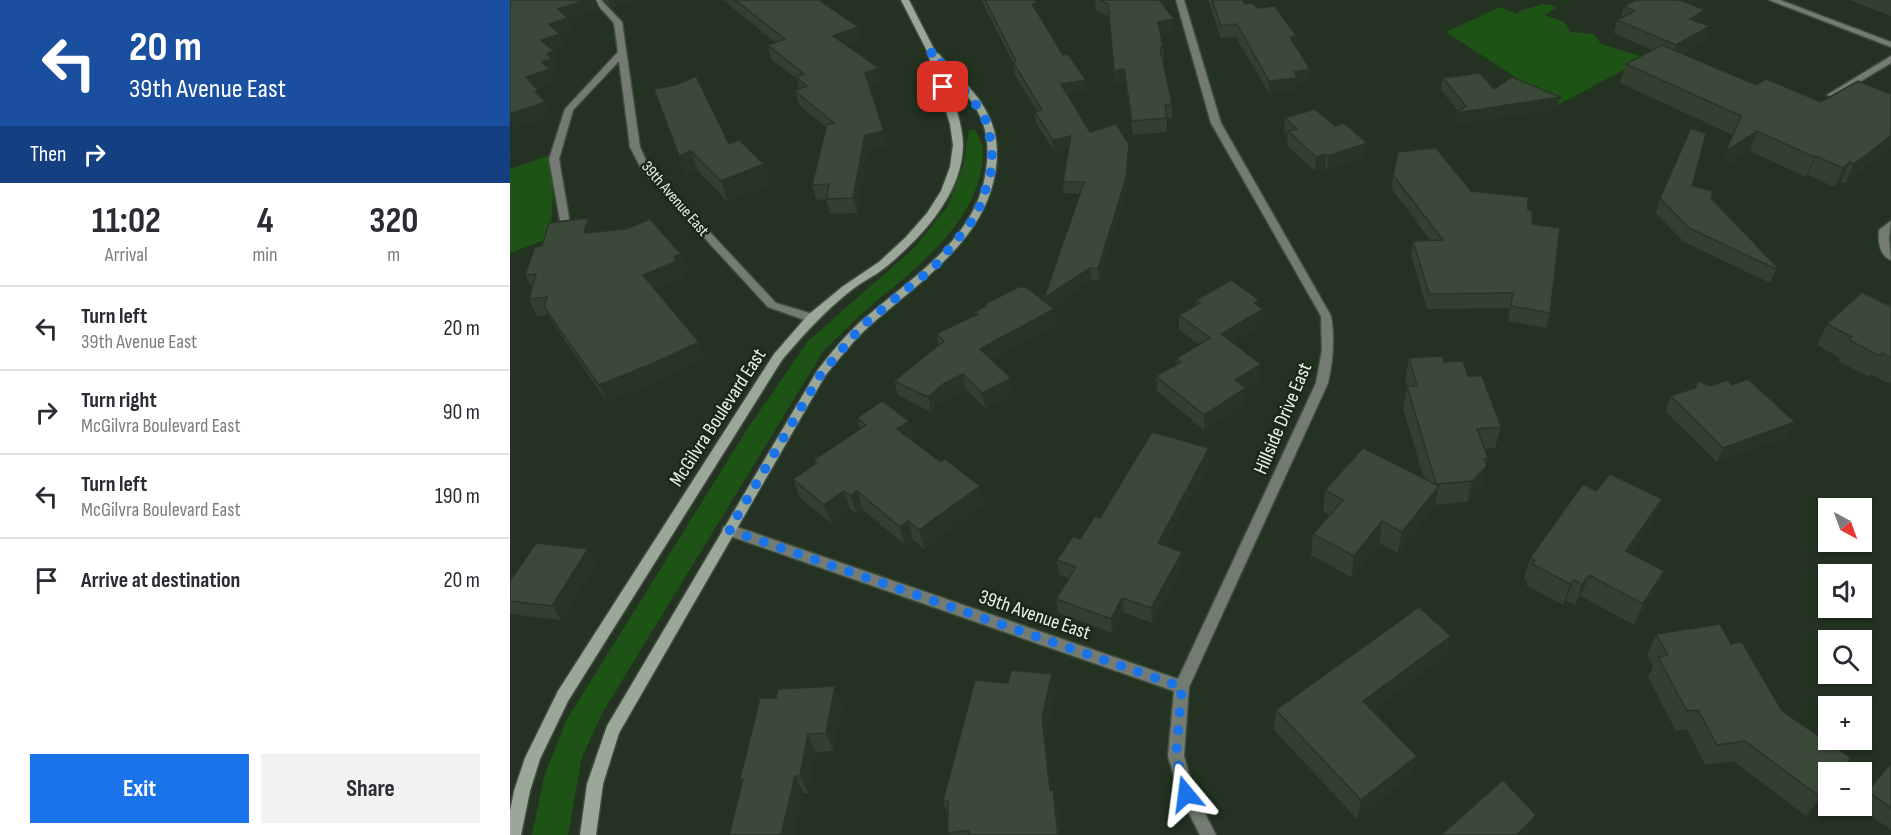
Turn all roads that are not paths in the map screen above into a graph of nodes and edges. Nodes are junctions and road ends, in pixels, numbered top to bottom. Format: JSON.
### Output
{"nodes":[{"id":1,"x":597,"y":0,"type":"edge"},
{"id":2,"x":905,"y":0,"type":"edge"},
{"id":3,"x":1180,"y":0,"type":"edge"},
{"id":4,"x":1773,"y":0,"type":"edge"},
{"id":5,"x":1891,"y":45,"type":"edge"},
{"id":6,"x":931,"y":51,"type":"junction"},
{"id":7,"x":621,"y":54,"type":"junction"},
{"id":8,"x":1891,"y":59,"type":"edge"},
{"id":9,"x":1831,"y":95,"type":"edge"},
{"id":10,"x":565,"y":224,"type":"edge"},
{"id":11,"x":1891,"y":224,"type":"edge"},
{"id":12,"x":1888,"y":253,"type":"edge"},
{"id":13,"x":812,"y":318,"type":"junction"},
{"id":14,"x":729,"y":530,"type":"junction"},
{"id":15,"x":1182,"y":687,"type":"junction"},
{"id":16,"x":513,"y":835,"type":"edge"},
{"id":17,"x":588,"y":835,"type":"edge"},
{"id":18,"x":1208,"y":835,"type":"edge"}],
"edges":[{"from":1,"to":7,"type":"street","name":"39th Avenue East"},
{"from":2,"to":6,"type":"street","name":"McGilvra Boulevard East"},
{"from":3,"to":15,"type":"street","name":"Hillside Drive East"},
{"from":4,"to":5,"type":"street"},
{"from":6,"to":13,"type":"street","name":"McGilvra Boulevard East"},
{"from":6,"to":14,"type":"street","name":"McGilvra Boulevard East"},
{"from":7,"to":10,"type":"street"},
{"from":7,"to":13,"type":"street","name":"39th Avenue East"},
{"from":8,"to":9,"type":"street"},
{"from":11,"to":12,"type":"street"},
{"from":13,"to":16,"type":"street","name":"McGilvra Boulevard East"},
{"from":14,"to":15,"type":"street","name":"39th Avenue East"},
{"from":14,"to":17,"type":"street","name":"McGilvra Boulevard East"},
{"from":15,"to":18,"type":"street"}]}
